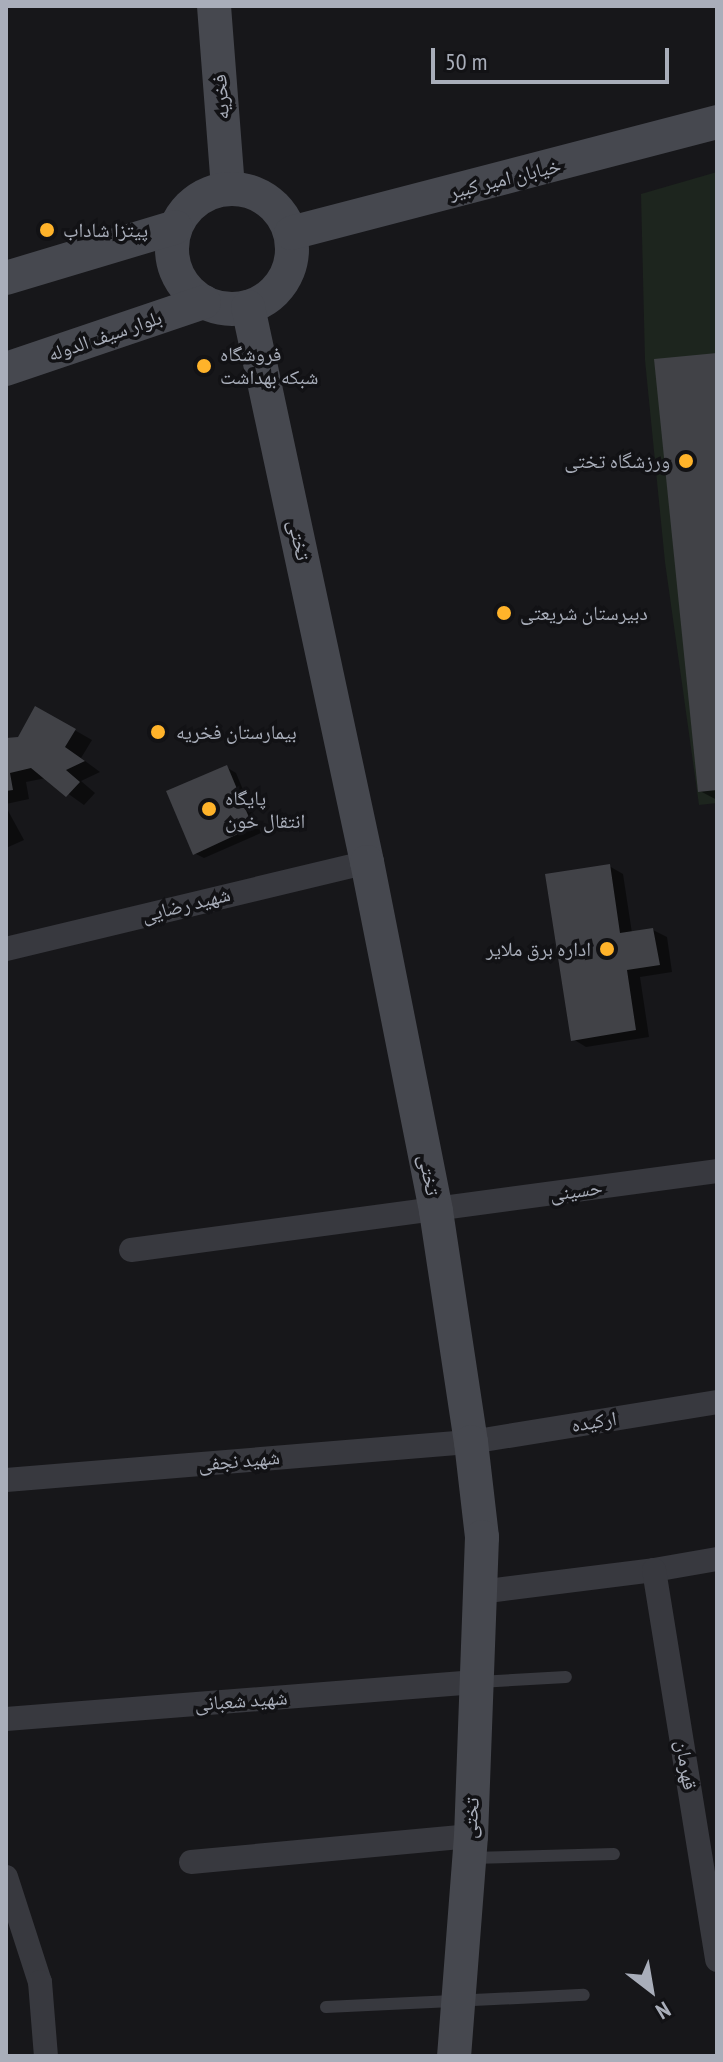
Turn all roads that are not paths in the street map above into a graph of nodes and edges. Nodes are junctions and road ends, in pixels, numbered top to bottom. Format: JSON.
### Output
{"nodes":[{"id":1,"x":214,"y":6,"type":"edge"},
{"id":2,"x":717,"y":122,"type":"edge"},
{"id":3,"x":228,"y":188,"type":"junction"},
{"id":4,"x":176,"y":227,"type":"junction"},
{"id":5,"x":291,"y":233,"type":"junction"},
{"id":6,"x":6,"y":278,"type":"edge"},
{"id":7,"x":204,"y":302,"type":"junction"},
{"id":8,"x":248,"y":307,"type":"junction"},
{"id":9,"x":6,"y":369,"type":"edge"},
{"id":10,"x":367,"y":862,"type":"junction"},
{"id":11,"x":6,"y":949,"type":"edge"},
{"id":12,"x":717,"y":1171,"type":"edge"},
{"id":13,"x":436,"y":1211,"type":"junction"},
{"id":14,"x":131,"y":1250,"type":"dead end"},
{"id":15,"x":717,"y":1402,"type":"edge"},
{"id":16,"x":471,"y":1442,"type":"junction"},
{"id":17,"x":6,"y":1480,"type":"edge"},
{"id":18,"x":717,"y":1559,"type":"edge"},
{"id":19,"x":654,"y":1570,"type":"junction"},
{"id":20,"x":480,"y":1592,"type":"junction"},
{"id":21,"x":566,"y":1677,"type":"dead end"},
{"id":22,"x":476,"y":1682,"type":"junction"},
{"id":23,"x":6,"y":1719,"type":"edge"},
{"id":24,"x":469,"y":1847,"type":"junction"},
{"id":25,"x":614,"y":1854,"type":"dead end"},
{"id":26,"x":191,"y":1862,"type":"dead end"},
{"id":27,"x":6,"y":1877,"type":"edge"},
{"id":28,"x":717,"y":1960,"type":"edge"},
{"id":29,"x":584,"y":1995,"type":"dead end"},
{"id":30,"x":457,"y":1999,"type":"junction"},
{"id":31,"x":326,"y":2007,"type":"dead end"},
{"id":32,"x":46,"y":2056,"type":"edge"},
{"id":33,"x":454,"y":2056,"type":"edge"}],
"edges":[{"from":1,"to":3,"type":"main road","name":"فخریه"},
{"from":2,"to":5,"type":"main road","name":"خیابان امیر کبیر"},
{"from":3,"to":4,"type":"main road"},
{"from":3,"to":5,"type":"main road"},
{"from":4,"to":6,"type":"main road"},
{"from":4,"to":7,"type":"main road"},
{"from":5,"to":8,"type":"main road"},
{"from":7,"to":8,"type":"main road"},
{"from":7,"to":9,"type":"main road","name":"بلوار سیف الدوله"},
{"from":8,"to":10,"type":"main road","name":"تختی"},
{"from":10,"to":11,"type":"street","name":"شهید رضایی"},
{"from":10,"to":13,"type":"main road","name":"تختی"},
{"from":12,"to":13,"type":"street","name":"حسینی"},
{"from":13,"to":14,"type":"street","name":"حسینی"},
{"from":13,"to":16,"type":"main road","name":"تختی"},
{"from":15,"to":16,"type":"street","name":"ارکیده"},
{"from":16,"to":17,"type":"street","name":"شهید نجفی"},
{"from":16,"to":20,"type":"main road","name":"تختی"},
{"from":18,"to":19,"type":"street"},
{"from":19,"to":20,"type":"street"},
{"from":19,"to":28,"type":"street","name":"قهرمان"},
{"from":20,"to":22,"type":"main road","name":"تختی"},
{"from":21,"to":22,"type":"lane"},
{"from":22,"to":23,"type":"street","name":"شهید شعبانی"},
{"from":22,"to":24,"type":"main road","name":"تختی"},
{"from":24,"to":25,"type":"lane"},
{"from":24,"to":26,"type":"street"},
{"from":24,"to":30,"type":"main road","name":"تختی"},
{"from":27,"to":32,"type":"street"},
{"from":29,"to":30,"type":"lane"},
{"from":30,"to":31,"type":"lane"},
{"from":30,"to":33,"type":"main road","name":"تختی"}]}
